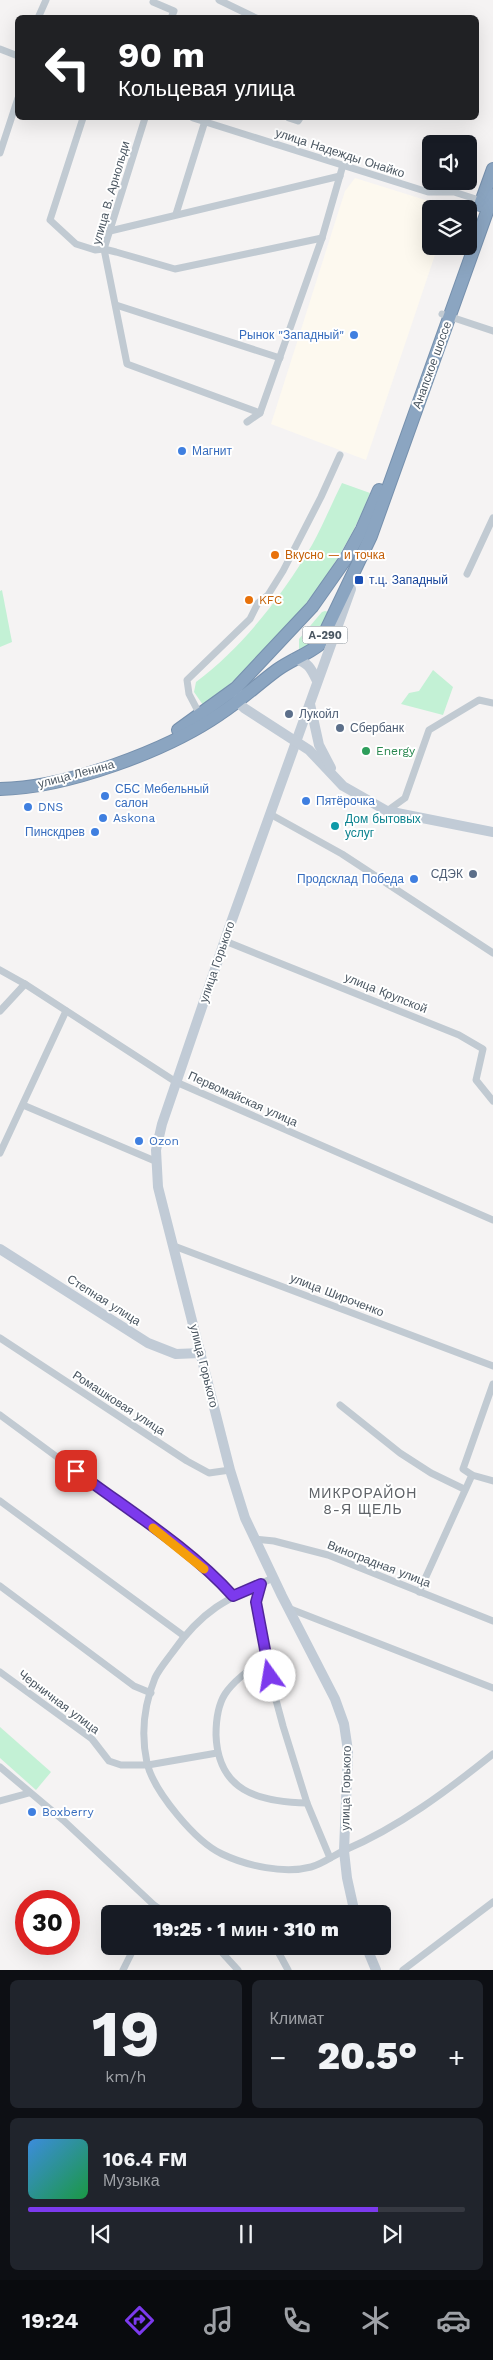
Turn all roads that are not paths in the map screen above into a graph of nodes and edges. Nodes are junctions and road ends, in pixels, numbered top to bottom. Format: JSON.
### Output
{"nodes":[{"id":1,"x":46,"y":0,"type":"edge"},
{"id":2,"x":154,"y":0,"type":"edge"},
{"id":3,"x":219,"y":0,"type":"edge"},
{"id":4,"x":39,"y":15,"type":"edge"},
{"id":5,"x":173,"y":15,"type":"edge"},
{"id":6,"x":250,"y":15,"type":"edge"},
{"id":7,"x":0,"y":49,"type":"edge"},
{"id":8,"x":15,"y":55,"type":"edge"},
{"id":9,"x":15,"y":107,"type":"edge"},
{"id":10,"x":82,"y":120,"type":"edge"},
{"id":11,"x":144,"y":120,"type":"edge"},
{"id":12,"x":201,"y":120,"type":"edge"},
{"id":13,"x":205,"y":121,"type":"junction"},
{"id":14,"x":215,"y":121,"type":"edge"},
{"id":15,"x":0,"y":153,"type":"edge"},
{"id":16,"x":344,"y":165,"type":"junction"},
{"id":17,"x":493,"y":169,"type":"edge"},
{"id":18,"x":340,"y":176,"type":"junction"},
{"id":19,"x":487,"y":198,"type":"edge"},
{"id":20,"x":176,"y":214,"type":"junction"},
{"id":21,"x":477,"y":220,"type":"edge"},
{"id":22,"x":110,"y":231,"type":"junction"},
{"id":23,"x":322,"y":238,"type":"junction"},
{"id":24,"x":104,"y":249,"type":"junction"},
{"id":25,"x":463,"y":255,"type":"edge"},
{"id":26,"x":116,"y":305,"type":"junction"},
{"id":27,"x":446,"y":315,"type":"junction"},
{"id":28,"x":493,"y":331,"type":"edge"},
{"id":29,"x":280,"y":358,"type":"junction"},
{"id":30,"x":260,"y":413,"type":"junction"},
{"id":31,"x":247,"y":422,"type":"dead end"},
{"id":32,"x":340,"y":455,"type":"dead end"},
{"id":33,"x":392,"y":458,"type":"junction"},
{"id":34,"x":493,"y":518,"type":"edge"},
{"id":35,"x":371,"y":536,"type":"junction"},
{"id":36,"x":467,"y":574,"type":"dead end"},
{"id":37,"x":294,"y":659,"type":"junction"},
{"id":38,"x":317,"y":680,"type":"junction"},
{"id":39,"x":233,"y":697,"type":"junction"},
{"id":40,"x":309,"y":702,"type":"junction"},
{"id":41,"x":493,"y":703,"type":"edge"},
{"id":42,"x":220,"y":714,"type":"junction"},
{"id":43,"x":200,"y":715,"type":"junction"},
{"id":44,"x":253,"y":715,"type":"junction"},
{"id":45,"x":297,"y":739,"type":"junction"},
{"id":46,"x":150,"y":751,"type":"junction"},
{"id":47,"x":338,"y":780,"type":"junction"},
{"id":48,"x":0,"y":789,"type":"edge"},
{"id":49,"x":387,"y":811,"type":"junction"},
{"id":50,"x":270,"y":814,"type":"junction"},
{"id":51,"x":493,"y":832,"type":"edge"},
{"id":52,"x":225,"y":940,"type":"junction"},
{"id":53,"x":493,"y":953,"type":"edge"},
{"id":54,"x":0,"y":970,"type":"edge"},
{"id":55,"x":26,"y":984,"type":"junction"},
{"id":56,"x":0,"y":1011,"type":"edge"},
{"id":57,"x":66,"y":1012,"type":"junction"},
{"id":58,"x":176,"y":1082,"type":"junction"},
{"id":59,"x":493,"y":1101,"type":"edge"},
{"id":60,"x":23,"y":1105,"type":"junction"},
{"id":61,"x":0,"y":1153,"type":"edge"},
{"id":62,"x":156,"y":1161,"type":"junction"},
{"id":63,"x":493,"y":1220,"type":"edge"},
{"id":64,"x":174,"y":1246,"type":"junction"},
{"id":65,"x":0,"y":1249,"type":"edge"},
{"id":66,"x":0,"y":1338,"type":"edge"},
{"id":67,"x":201,"y":1352,"type":"junction"},
{"id":68,"x":493,"y":1366,"type":"edge"},
{"id":69,"x":493,"y":1384,"type":"edge"},
{"id":70,"x":340,"y":1405,"type":"dead end"},
{"id":71,"x":0,"y":1416,"type":"edge"},
{"id":72,"x":230,"y":1470,"type":"junction"},
{"id":73,"x":472,"y":1475,"type":"junction"},
{"id":74,"x":493,"y":1481,"type":"edge"},
{"id":75,"x":464,"y":1489,"type":"junction"},
{"id":76,"x":0,"y":1501,"type":"edge"},
{"id":77,"x":254,"y":1540,"type":"junction"},
{"id":78,"x":273,"y":1578,"type":"junction"},
{"id":79,"x":261,"y":1584,"type":"junction"},
{"id":80,"x":0,"y":1586,"type":"edge"},
{"id":81,"x":419,"y":1592,"type":"junction"},
{"id":82,"x":233,"y":1596,"type":"junction"},
{"id":83,"x":288,"y":1608,"type":"junction"},
{"id":84,"x":493,"y":1621,"type":"edge"},
{"id":85,"x":184,"y":1636,"type":"junction"},
{"id":86,"x":266,"y":1659,"type":"junction"},
{"id":87,"x":0,"y":1672,"type":"edge"},
{"id":88,"x":493,"y":1688,"type":"edge"},
{"id":89,"x":151,"y":1693,"type":"junction"},
{"id":90,"x":216,"y":1753,"type":"junction"},
{"id":91,"x":493,"y":1754,"type":"edge"},
{"id":92,"x":148,"y":1765,"type":"junction"},
{"id":93,"x":0,"y":1767,"type":"edge"},
{"id":94,"x":29,"y":1793,"type":"junction"},
{"id":95,"x":0,"y":1801,"type":"edge"},
{"id":96,"x":307,"y":1802,"type":"junction"},
{"id":97,"x":344,"y":1850,"type":"junction"},
{"id":98,"x":330,"y":1858,"type":"junction"},
{"id":99,"x":493,"y":1902,"type":"edge"},
{"id":100,"x":154,"y":1905,"type":"edge"},
{"id":101,"x":353,"y":1905,"type":"edge"},
{"id":102,"x":130,"y":1955,"type":"edge"},
{"id":103,"x":224,"y":1955,"type":"edge"},
{"id":104,"x":280,"y":1955,"type":"edge"},
{"id":105,"x":370,"y":1955,"type":"edge"},
{"id":106,"x":123,"y":1970,"type":"edge"},
{"id":107,"x":238,"y":1970,"type":"edge"},
{"id":108,"x":288,"y":1970,"type":"edge"},
{"id":109,"x":376,"y":1970,"type":"edge"},
{"id":110,"x":403,"y":1970,"type":"edge"}],
"edges":[{"from":1,"to":4,"type":"street"},
{"from":2,"to":5,"type":"street"},
{"from":3,"to":6,"type":"street"},
{"from":7,"to":8,"type":"street"},
{"from":9,"to":15,"type":"street"},
{"from":10,"to":24,"type":"street"},
{"from":11,"to":22,"type":"street","name":"улица В. Арнольди"},
{"from":12,"to":13,"type":"street","name":"улица Надежды Онайко"},
{"from":13,"to":14,"type":"street","name":"улица Надежды Онайко"},
{"from":13,"to":20,"type":"street"},
{"from":14,"to":16,"type":"street","name":"улица Надежды Онайко"},
{"from":16,"to":18,"type":"street"},
{"from":16,"to":19,"type":"street","name":"улица Надежды Онайко"},
{"from":17,"to":19,"type":"highway","name":"Анапское шоссе"},
{"from":18,"to":20,"type":"street"},
{"from":18,"to":23,"type":"street"},
{"from":19,"to":21,"type":"highway","name":"Анапское шоссе"},
{"from":19,"to":27,"type":"highway","name":"Анапское шоссе"},
{"from":20,"to":22,"type":"street"},
{"from":22,"to":24,"type":"street","name":"улица В. Арнольди"},
{"from":23,"to":24,"type":"street"},
{"from":23,"to":29,"type":"street"},
{"from":24,"to":26,"type":"street","name":"улица В. Арнольди"},
{"from":25,"to":27,"type":"highway","name":"Анапское шоссе"},
{"from":26,"to":29,"type":"street"},
{"from":26,"to":30,"type":"street","name":"улица В. Арнольди"},
{"from":27,"to":28,"type":"street"},
{"from":27,"to":33,"type":"highway"},
{"from":27,"to":35,"type":"highway","name":"Анапское шоссе"},
{"from":29,"to":30,"type":"street"},
{"from":30,"to":31,"type":"street"},
{"from":32,"to":43,"type":"street"},
{"from":33,"to":39,"type":"highway","number":"А-290"},
{"from":33,"to":39,"type":"main road"},
{"from":34,"to":36,"type":"street"},
{"from":35,"to":37,"type":"highway","number":"А-290"},
{"from":35,"to":38,"type":"main road"},
{"from":37,"to":38,"type":"main road"},
{"from":37,"to":39,"type":"highway","number":"А-290"},
{"from":38,"to":40,"type":"main road"},
{"from":39,"to":42,"type":"highway","number":"А-290"},
{"from":39,"to":43,"type":"highway","number":"А-290"},
{"from":39,"to":44,"type":"main road"},
{"from":39,"to":45,"type":"main road"},
{"from":40,"to":45,"type":"main road"},
{"from":40,"to":47,"type":"main road"},
{"from":41,"to":49,"type":"street"},
{"from":42,"to":44,"type":"main road"},
{"from":42,"to":46,"type":"highway","number":"А-290"},
{"from":43,"to":46,"type":"highway","number":"А-290"},
{"from":44,"to":45,"type":"main road"},
{"from":45,"to":47,"type":"main road"},
{"from":45,"to":50,"type":"main road","name":"улица Горького"},
{"from":46,"to":48,"type":"highway","name":"улица Ленина","number":"А-290"},
{"from":47,"to":49,"type":"main road"},
{"from":49,"to":51,"type":"main road"},
{"from":50,"to":52,"type":"main road","name":"улица Горького"},
{"from":50,"to":53,"type":"street"},
{"from":52,"to":58,"type":"main road","name":"улица Горького"},
{"from":52,"to":59,"type":"street","name":"улица Крупской"},
{"from":54,"to":55,"type":"street","name":"Первомайская улица"},
{"from":55,"to":56,"type":"street"},
{"from":55,"to":57,"type":"street","name":"Первомайская улица"},
{"from":57,"to":58,"type":"street","name":"Первомайская улица"},
{"from":57,"to":60,"type":"street"},
{"from":58,"to":62,"type":"main road","name":"улица Горького"},
{"from":58,"to":63,"type":"street","name":"Первомайская улица"},
{"from":60,"to":61,"type":"street"},
{"from":60,"to":62,"type":"street"},
{"from":62,"to":64,"type":"main road","name":"улица Горького"},
{"from":64,"to":67,"type":"main road","name":"улица Горького"},
{"from":64,"to":68,"type":"street","name":"улица Широченко"},
{"from":65,"to":67,"type":"main road","name":"Степная улица"},
{"from":66,"to":72,"type":"street","name":"Ромашковая улица"},
{"from":67,"to":72,"type":"main road","name":"улица Горького"},
{"from":69,"to":73,"type":"street"},
{"from":70,"to":75,"type":"street"},
{"from":71,"to":82,"type":"street"},
{"from":72,"to":77,"type":"main road","name":"улица Горького"},
{"from":73,"to":74,"type":"street"},
{"from":73,"to":75,"type":"street"},
{"from":75,"to":81,"type":"street"},
{"from":76,"to":85,"type":"street"},
{"from":77,"to":78,"type":"main road","name":"улица Горького"},
{"from":77,"to":81,"type":"street","name":"Виноградная улица"},
{"from":78,"to":79,"type":"street"},
{"from":78,"to":83,"type":"main road","name":"улица Горького"},
{"from":79,"to":82,"type":"street"},
{"from":79,"to":86,"type":"street"},
{"from":80,"to":89,"type":"street"},
{"from":81,"to":84,"type":"street","name":"Виноградная улица"},
{"from":82,"to":85,"type":"street"},
{"from":83,"to":88,"type":"street"},
{"from":83,"to":97,"type":"main road","name":"улица Горького"},
{"from":85,"to":89,"type":"street"},
{"from":86,"to":90,"type":"street"},
{"from":86,"to":96,"type":"street"},
{"from":87,"to":92,"type":"street","name":"Черничная улица"},
{"from":89,"to":92,"type":"street"},
{"from":90,"to":92,"type":"street","name":"Черничная улица"},
{"from":90,"to":96,"type":"street"},
{"from":91,"to":97,"type":"street"},
{"from":92,"to":98,"type":"street"},
{"from":93,"to":94,"type":"street"},
{"from":94,"to":95,"type":"street"},
{"from":94,"to":100,"type":"street"},
{"from":96,"to":98,"type":"street"},
{"from":97,"to":98,"type":"street"},
{"from":97,"to":101,"type":"main road","name":"улица Горького"},
{"from":99,"to":110,"type":"street"},
{"from":102,"to":106,"type":"street"},
{"from":103,"to":107,"type":"street"},
{"from":104,"to":108,"type":"street"},
{"from":105,"to":109,"type":"main road"}]}
